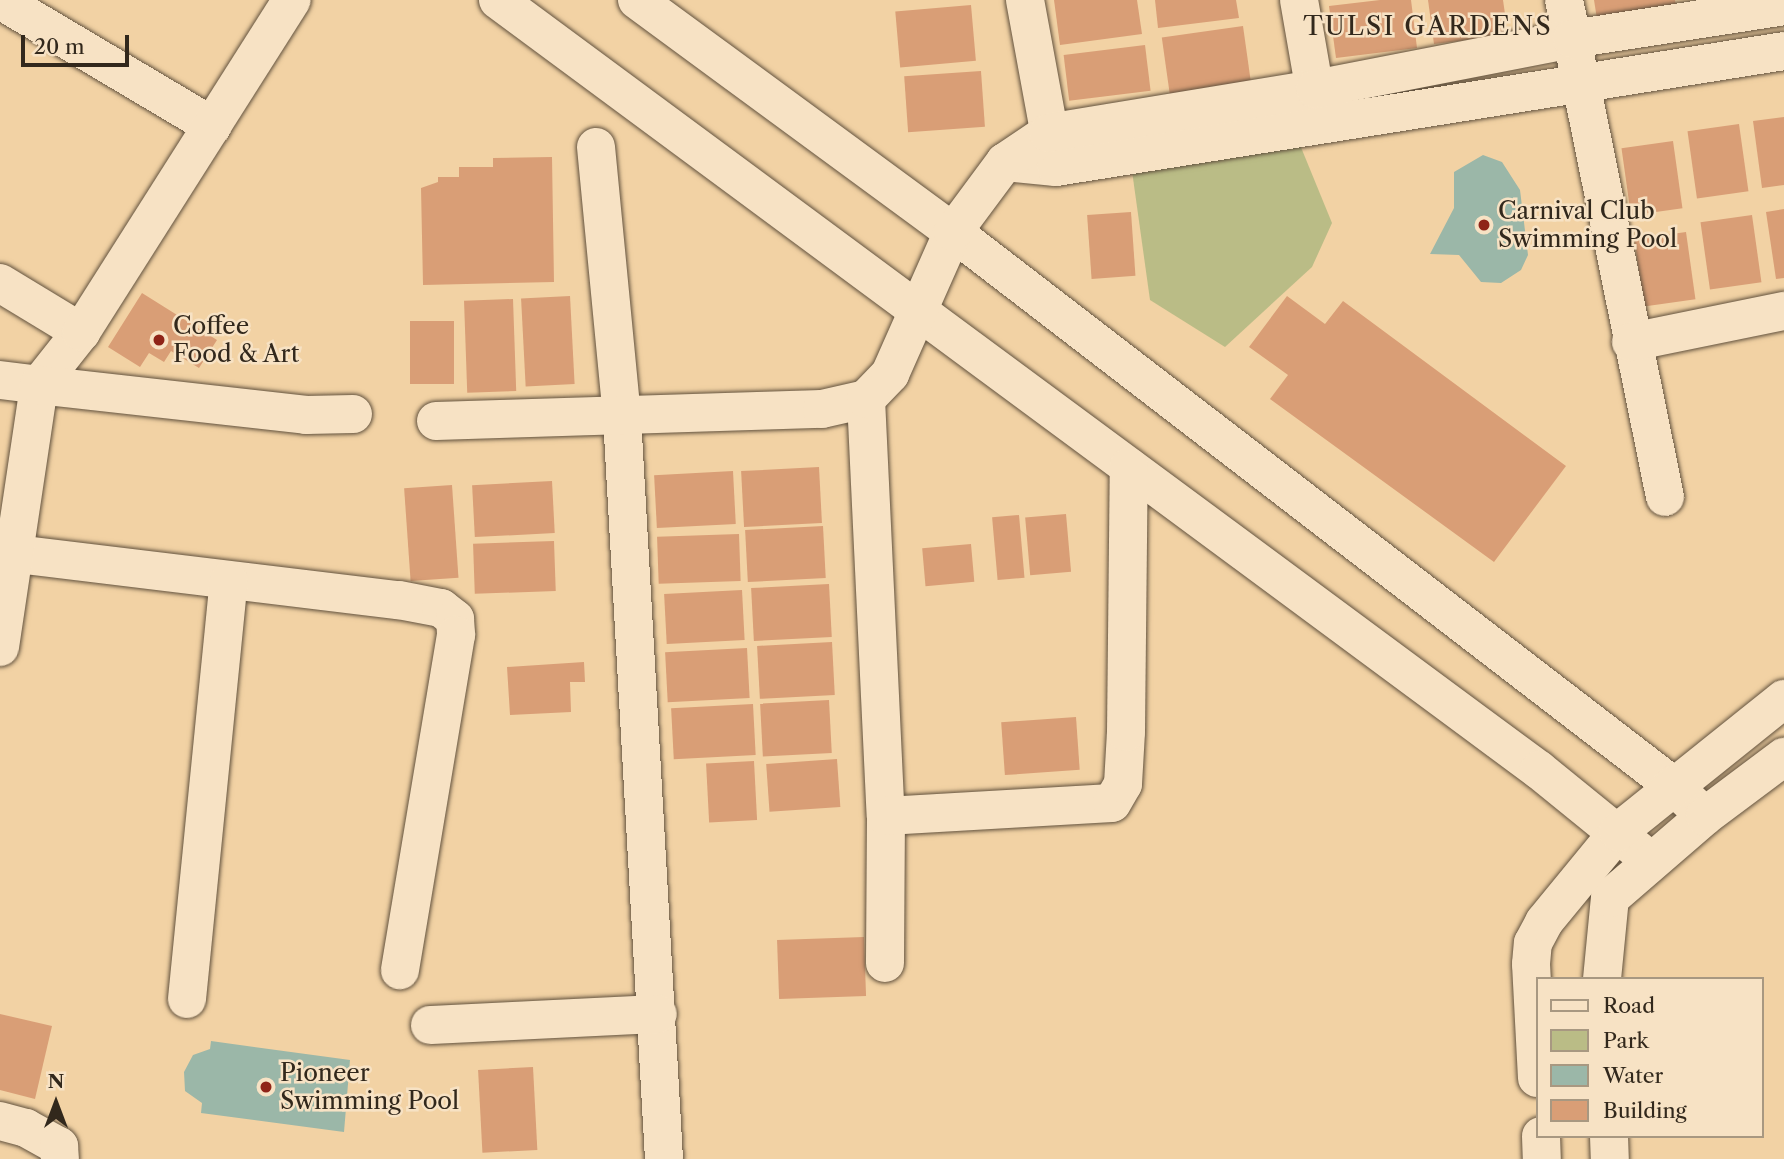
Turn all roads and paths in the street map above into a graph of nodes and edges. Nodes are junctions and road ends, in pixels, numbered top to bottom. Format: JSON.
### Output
{"nodes":[{"id":1,"x":0,"y":0,"type":"edge"},
{"id":2,"x":292,"y":0,"type":"edge"},
{"id":3,"x":498,"y":0,"type":"edge"},
{"id":4,"x":637,"y":0,"type":"edge"},
{"id":5,"x":1025,"y":0,"type":"edge"},
{"id":6,"x":1298,"y":0,"type":"edge"},
{"id":7,"x":1564,"y":0,"type":"edge"},
{"id":8,"x":1784,"y":6,"type":"edge"},
{"id":9,"x":1572,"y":39,"type":"junction"},
{"id":10,"x":1784,"y":51,"type":"edge"},
{"id":11,"x":1581,"y":83,"type":"junction"},
{"id":12,"x":1318,"y":106,"type":"junction"},
{"id":13,"x":212,"y":126,"type":"junction"},
{"id":14,"x":596,"y":147,"type":"dead end"},
{"id":15,"x":1052,"y":150,"type":"junction"},
{"id":16,"x":953,"y":232,"type":"junction"},
{"id":17,"x":0,"y":283,"type":"edge"},
{"id":18,"x":918,"y":307,"type":"junction"},
{"id":19,"x":1784,"y":310,"type":"edge"},
{"id":20,"x":81,"y":332,"type":"junction"},
{"id":21,"x":1631,"y":342,"type":"junction"},
{"id":22,"x":0,"y":380,"type":"edge"},
{"id":23,"x":39,"y":385,"type":"junction"},
{"id":24,"x":866,"y":399,"type":"junction"},
{"id":25,"x":354,"y":414,"type":"dead end"},
{"id":26,"x":622,"y":417,"type":"junction"},
{"id":27,"x":436,"y":421,"type":"dead end"},
{"id":28,"x":1129,"y":467,"type":"junction"},
{"id":29,"x":1665,"y":497,"type":"dead end"},
{"id":30,"x":6,"y":553,"type":"edge"},
{"id":31,"x":229,"y":580,"type":"junction"},
{"id":32,"x":0,"y":647,"type":"edge"},
{"id":33,"x":1784,"y":699,"type":"edge"},
{"id":34,"x":1784,"y":757,"type":"edge"},
{"id":35,"x":1672,"y":785,"type":"junction"},
{"id":36,"x":886,"y":816,"type":"junction"},
{"id":37,"x":1704,"y":816,"type":"junction"},
{"id":38,"x":1618,"y":832,"type":"junction"},
{"id":39,"x":1651,"y":861,"type":"junction"},
{"id":40,"x":885,"y":963,"type":"dead end"},
{"id":41,"x":400,"y":970,"type":"dead end"},
{"id":42,"x":1602,"y":977,"type":"edge"},
{"id":43,"x":187,"y":999,"type":"dead end"},
{"id":44,"x":658,"y":1014,"type":"junction"},
{"id":45,"x":430,"y":1025,"type":"dead end"},
{"id":46,"x":1536,"y":1044,"type":"edge"},
{"id":47,"x":0,"y":1121,"type":"edge"},
{"id":48,"x":1541,"y":1138,"type":"edge"},
{"id":49,"x":1609,"y":1138,"type":"edge"},
{"id":50,"x":60,"y":1159,"type":"edge"},
{"id":51,"x":664,"y":1159,"type":"edge"},
{"id":52,"x":1542,"y":1159,"type":"edge"},
{"id":53,"x":1610,"y":1159,"type":"edge"}],
"edges":[{"from":1,"to":13,"type":"street"},
{"from":2,"to":13,"type":"street"},
{"from":3,"to":18,"type":"street"},
{"from":4,"to":16,"type":"street"},
{"from":5,"to":15,"type":"street"},
{"from":6,"to":12,"type":"street"},
{"from":7,"to":9,"type":"street"},
{"from":8,"to":9,"type":"street"},
{"from":9,"to":11,"type":"street"},
{"from":9,"to":12,"type":"street"},
{"from":10,"to":11,"type":"street"},
{"from":11,"to":12,"type":"street"},
{"from":11,"to":21,"type":"street"},
{"from":12,"to":15,"type":"street"},
{"from":13,"to":20,"type":"street"},
{"from":14,"to":26,"type":"street"},
{"from":15,"to":16,"type":"street"},
{"from":16,"to":18,"type":"street"},
{"from":16,"to":35,"type":"street"},
{"from":17,"to":20,"type":"street"},
{"from":18,"to":24,"type":"street"},
{"from":18,"to":28,"type":"street"},
{"from":19,"to":21,"type":"street"},
{"from":20,"to":23,"type":"street"},
{"from":21,"to":29,"type":"street"},
{"from":22,"to":23,"type":"street"},
{"from":23,"to":25,"type":"street"},
{"from":23,"to":30,"type":"street"},
{"from":24,"to":26,"type":"street"},
{"from":24,"to":36,"type":"street"},
{"from":26,"to":27,"type":"street"},
{"from":26,"to":44,"type":"street"},
{"from":28,"to":36,"type":"street"},
{"from":28,"to":38,"type":"street"},
{"from":30,"to":31,"type":"street"},
{"from":30,"to":32,"type":"street"},
{"from":31,"to":41,"type":"street"},
{"from":31,"to":43,"type":"street"},
{"from":33,"to":35,"type":"street"},
{"from":34,"to":37,"type":"street"},
{"from":35,"to":37,"type":"street"},
{"from":35,"to":38,"type":"street"},
{"from":36,"to":40,"type":"street"},
{"from":37,"to":39,"type":"street"},
{"from":38,"to":39,"type":"street"},
{"from":38,"to":46,"type":"street"},
{"from":39,"to":42,"type":"street"},
{"from":44,"to":45,"type":"street"},
{"from":44,"to":51,"type":"street"},
{"from":47,"to":50,"type":"street"},
{"from":48,"to":52,"type":"street"},
{"from":49,"to":53,"type":"street"}]}
